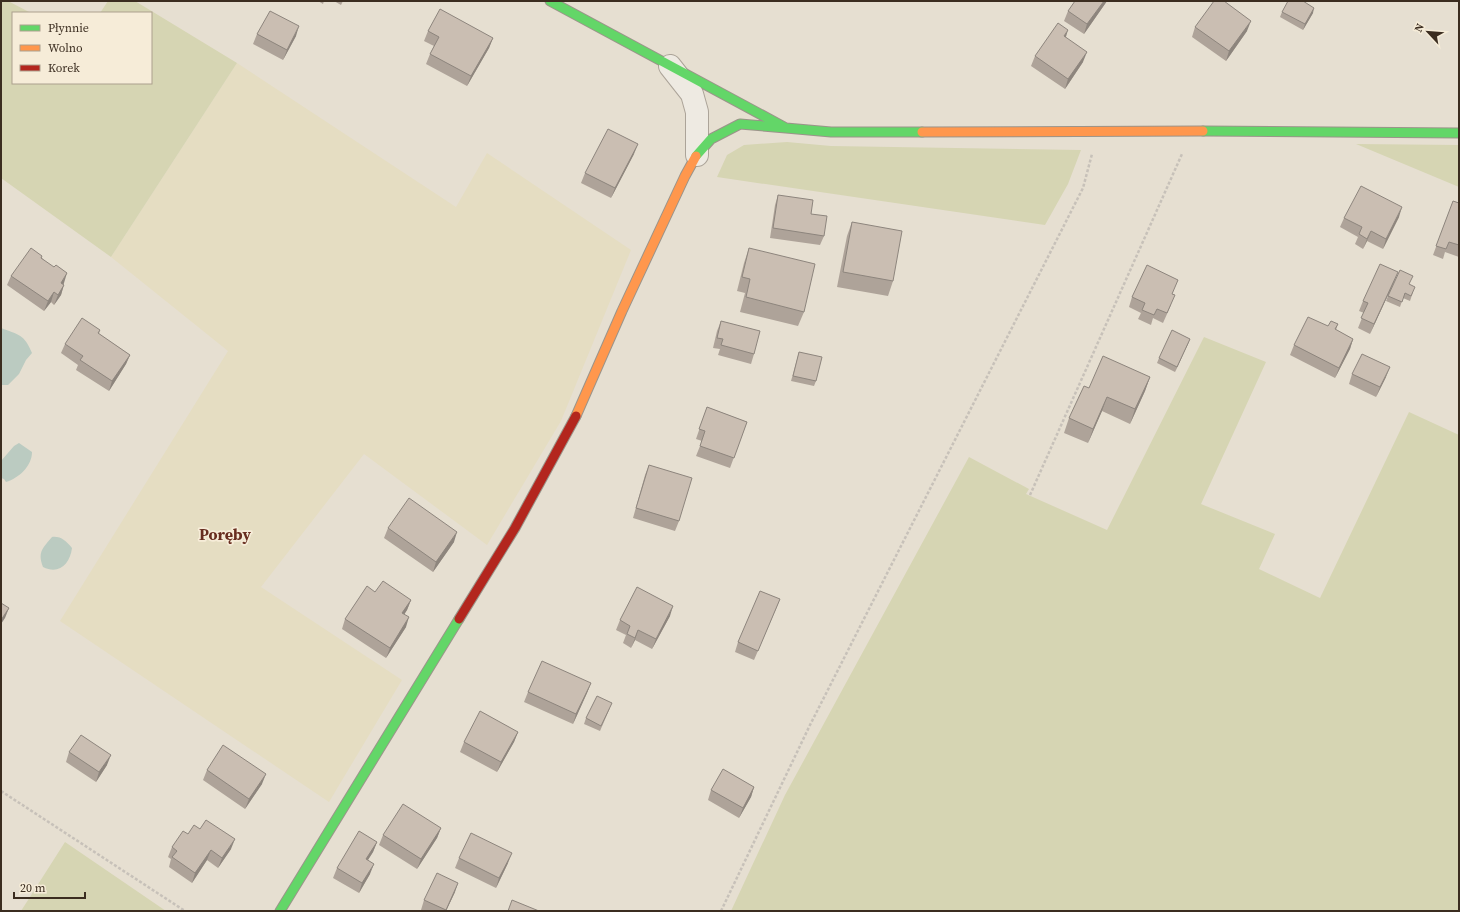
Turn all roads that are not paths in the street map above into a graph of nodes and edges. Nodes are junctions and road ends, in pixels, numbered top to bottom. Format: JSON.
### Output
{"nodes":[{"id":1,"x":550,"y":1,"type":"edge"},
{"id":2,"x":670,"y":66,"type":"junction"},
{"id":3,"x":786,"y":128,"type":"junction"},
{"id":4,"x":1459,"y":133,"type":"edge"},
{"id":5,"x":697,"y":155,"type":"junction"},
{"id":6,"x":280,"y":911,"type":"edge"}],
"edges":[{"from":1,"to":2,"type":"street"},
{"from":2,"to":3,"type":"street"},
{"from":2,"to":5,"type":"street"},
{"from":3,"to":4,"type":"street"},
{"from":3,"to":5,"type":"street"},
{"from":5,"to":6,"type":"street"}]}
